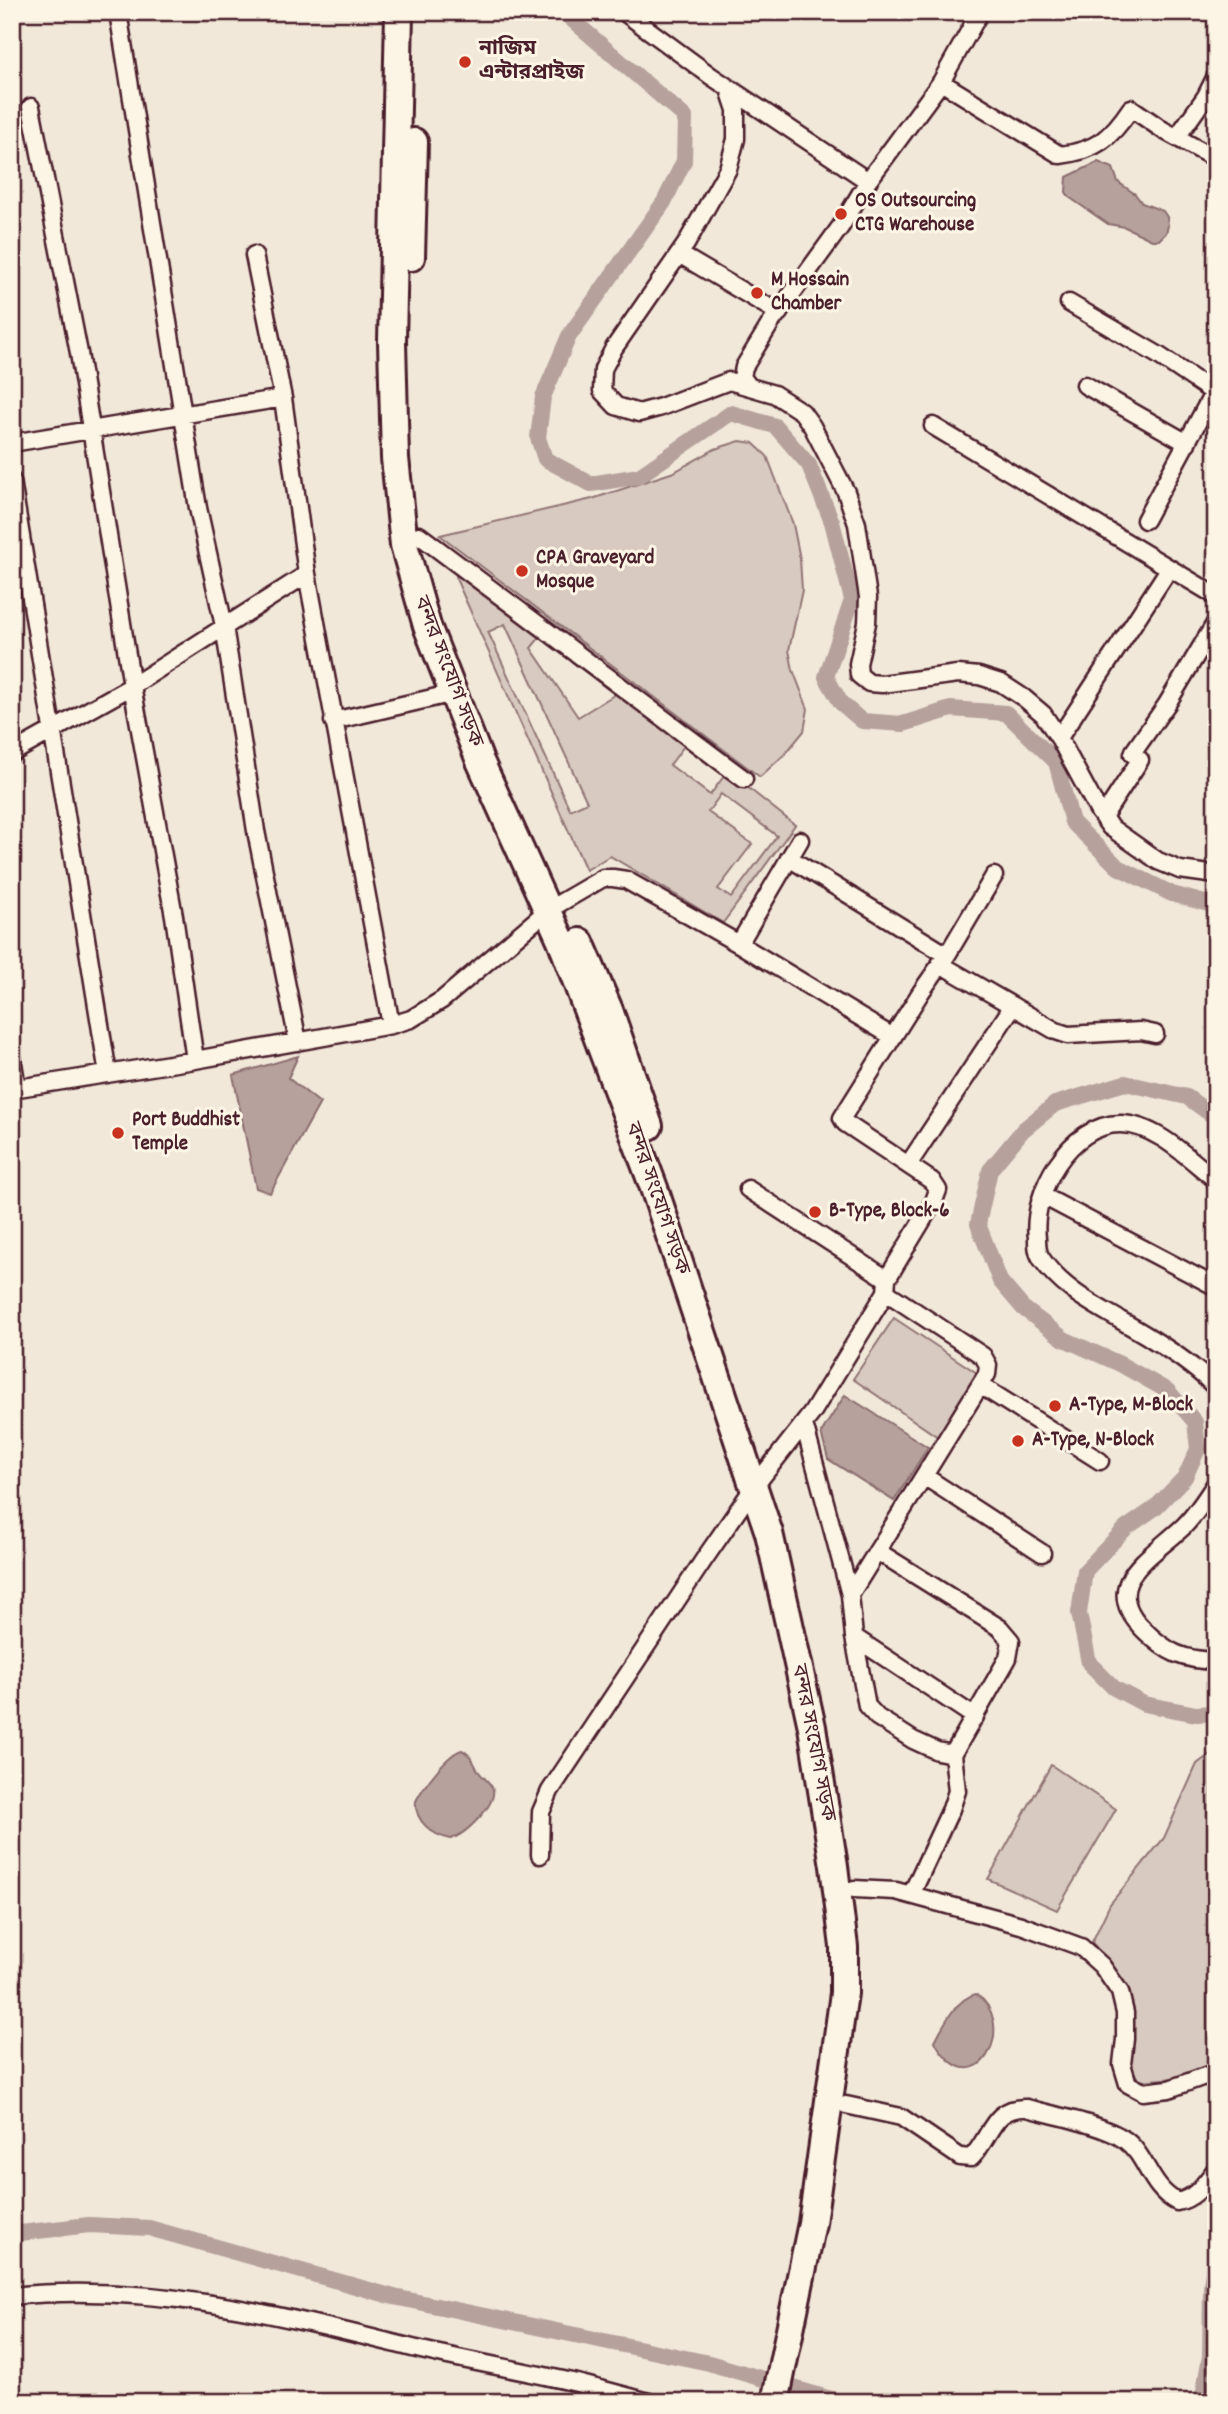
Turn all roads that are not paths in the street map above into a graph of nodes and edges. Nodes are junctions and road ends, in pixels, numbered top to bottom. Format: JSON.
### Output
{"nodes":[{"id":1,"x":118,"y":12,"type":"edge"},
{"id":2,"x":398,"y":12,"type":"edge"},
{"id":3,"x":416,"y":12,"type":"edge"},
{"id":4,"x":624,"y":12,"type":"edge"},
{"id":5,"x":980,"y":12,"type":"edge"},
{"id":6,"x":1216,"y":76,"type":"edge"},
{"id":7,"x":940,"y":82,"type":"junction"},
{"id":8,"x":730,"y":89,"type":"junction"},
{"id":9,"x":31,"y":107,"type":"dead end"},
{"id":10,"x":1177,"y":137,"type":"junction"},
{"id":11,"x":1216,"y":159,"type":"edge"},
{"id":12,"x":868,"y":181,"type":"junction"},
{"id":13,"x":680,"y":254,"type":"junction"},
{"id":14,"x":254,"y":255,"type":"dead end"},
{"id":15,"x":1069,"y":303,"type":"dead end"},
{"id":16,"x":779,"y":313,"type":"junction"},
{"id":17,"x":748,"y":385,"type":"junction"},
{"id":18,"x":1084,"y":385,"type":"dead end"},
{"id":19,"x":1215,"y":391,"type":"edge"},
{"id":20,"x":283,"y":398,"type":"junction"},
{"id":21,"x":184,"y":415,"type":"junction"},
{"id":22,"x":933,"y":426,"type":"dead end"},
{"id":23,"x":91,"y":430,"type":"junction"},
{"id":24,"x":12,"y":443,"type":"edge"},
{"id":25,"x":1186,"y":443,"type":"junction"},
{"id":26,"x":12,"y":481,"type":"edge"},
{"id":27,"x":1145,"y":520,"type":"dead end"},
{"id":28,"x":419,"y":534,"type":"junction"},
{"id":29,"x":1169,"y":569,"type":"junction"},
{"id":30,"x":307,"y":574,"type":"junction"},
{"id":31,"x":1216,"y":596,"type":"edge"},
{"id":32,"x":1216,"y":622,"type":"edge"},
{"id":33,"x":224,"y":626,"type":"junction"},
{"id":34,"x":132,"y":685,"type":"junction"},
{"id":35,"x":454,"y":693,"type":"junction"},
{"id":36,"x":333,"y":721,"type":"junction"},
{"id":37,"x":51,"y":730,"type":"junction"},
{"id":38,"x":1059,"y":738,"type":"junction"},
{"id":39,"x":12,"y":753,"type":"edge"},
{"id":40,"x":744,"y":779,"type":"dead end"},
{"id":41,"x":1103,"y":817,"type":"junction"},
{"id":42,"x":800,"y":840,"type":"dead end"},
{"id":43,"x":789,"y":859,"type":"junction"},
{"id":44,"x":1216,"y":875,"type":"edge"},
{"id":45,"x":994,"y":876,"type":"dead end"},
{"id":46,"x":555,"y":905,"type":"junction"},
{"id":47,"x":739,"y":944,"type":"junction"},
{"id":48,"x":944,"y":959,"type":"junction"},
{"id":49,"x":1013,"y":1006,"type":"junction"},
{"id":50,"x":391,"y":1025,"type":"junction"},
{"id":51,"x":1155,"y":1034,"type":"dead end"},
{"id":52,"x":893,"y":1037,"type":"junction"},
{"id":53,"x":298,"y":1042,"type":"junction"},
{"id":54,"x":12,"y":1058,"type":"edge"},
{"id":55,"x":195,"y":1060,"type":"junction"},
{"id":56,"x":108,"y":1074,"type":"junction"},
{"id":57,"x":15,"y":1089,"type":"edge"},
{"id":58,"x":908,"y":1166,"type":"junction"},
{"id":59,"x":1216,"y":1180,"type":"edge"},
{"id":60,"x":748,"y":1189,"type":"dead end"},
{"id":61,"x":1043,"y":1196,"type":"junction"},
{"id":62,"x":887,"y":1285,"type":"junction"},
{"id":63,"x":1216,"y":1287,"type":"edge"},
{"id":64,"x":980,"y":1385,"type":"junction"},
{"id":65,"x":1216,"y":1388,"type":"edge"},
{"id":66,"x":804,"y":1424,"type":"junction"},
{"id":67,"x":1100,"y":1461,"type":"dead end"},
{"id":68,"x":924,"y":1476,"type":"junction"},
{"id":69,"x":759,"y":1480,"type":"junction"},
{"id":70,"x":1216,"y":1483,"type":"edge"},
{"id":71,"x":877,"y":1552,"type":"junction"},
{"id":72,"x":1042,"y":1553,"type":"dead end"},
{"id":73,"x":850,"y":1595,"type":"junction"},
{"id":74,"x":854,"y":1637,"type":"junction"},
{"id":75,"x":1216,"y":1661,"type":"edge"},
{"id":76,"x":975,"y":1717,"type":"junction"},
{"id":77,"x":953,"y":1754,"type":"junction"},
{"id":78,"x":540,"y":1855,"type":"dead end"},
{"id":79,"x":854,"y":1889,"type":"junction"},
{"id":80,"x":911,"y":1895,"type":"junction"},
{"id":81,"x":1216,"y":2072,"type":"edge"},
{"id":82,"x":846,"y":2105,"type":"junction"},
{"id":83,"x":1216,"y":2169,"type":"edge"},
{"id":84,"x":810,"y":2276,"type":"junction"},
{"id":85,"x":12,"y":2296,"type":"edge"},
{"id":86,"x":649,"y":2402,"type":"edge"},
{"id":87,"x":775,"y":2402,"type":"edge"},
{"id":88,"x":793,"y":2402,"type":"edge"}],
"edges":[{"from":1,"to":21,"type":"street"},
{"from":2,"to":35,"type":"highway","name":"বন্দর সংযোগ সড়ক"},
{"from":3,"to":28,"type":"highway","name":"বন্দর সংযোগ সড়ক"},
{"from":4,"to":8,"type":"street"},
{"from":5,"to":7,"type":"street"},
{"from":6,"to":10,"type":"street"},
{"from":7,"to":10,"type":"street"},
{"from":7,"to":12,"type":"street"},
{"from":8,"to":12,"type":"street"},
{"from":8,"to":13,"type":"street"},
{"from":9,"to":23,"type":"street"},
{"from":10,"to":11,"type":"street"},
{"from":12,"to":16,"type":"street"},
{"from":13,"to":16,"type":"street"},
{"from":13,"to":17,"type":"street"},
{"from":14,"to":20,"type":"street"},
{"from":15,"to":19,"type":"street"},
{"from":16,"to":17,"type":"street"},
{"from":17,"to":38,"type":"street"},
{"from":18,"to":25,"type":"street"},
{"from":19,"to":25,"type":"street"},
{"from":20,"to":21,"type":"street"},
{"from":20,"to":30,"type":"street"},
{"from":21,"to":23,"type":"street"},
{"from":21,"to":33,"type":"street"},
{"from":22,"to":29,"type":"street"},
{"from":23,"to":24,"type":"street"},
{"from":23,"to":34,"type":"street"},
{"from":25,"to":27,"type":"street"},
{"from":26,"to":37,"type":"street"},
{"from":28,"to":40,"type":"street"},
{"from":28,"to":46,"type":"highway","name":"বন্দর সংযোগ সড়ক"},
{"from":29,"to":31,"type":"street"},
{"from":29,"to":38,"type":"street"},
{"from":30,"to":33,"type":"street"},
{"from":30,"to":36,"type":"street"},
{"from":32,"to":41,"type":"street"},
{"from":33,"to":34,"type":"street"},
{"from":33,"to":53,"type":"street"},
{"from":34,"to":37,"type":"street"},
{"from":34,"to":55,"type":"street"},
{"from":35,"to":36,"type":"street"},
{"from":35,"to":46,"type":"highway","name":"বন্দর সংযোগ সড়ক"},
{"from":36,"to":50,"type":"street"},
{"from":37,"to":39,"type":"street"},
{"from":37,"to":56,"type":"street"},
{"from":38,"to":41,"type":"street"},
{"from":41,"to":44,"type":"street"},
{"from":42,"to":43,"type":"street"},
{"from":43,"to":47,"type":"street"},
{"from":43,"to":48,"type":"street"},
{"from":45,"to":48,"type":"street"},
{"from":46,"to":47,"type":"street"},
{"from":46,"to":50,"type":"street"},
{"from":46,"to":69,"type":"highway","name":"বন্দর সংযোগ সড়ক"},
{"from":47,"to":52,"type":"street"},
{"from":48,"to":49,"type":"street"},
{"from":48,"to":52,"type":"street"},
{"from":49,"to":51,"type":"street"},
{"from":49,"to":58,"type":"street"},
{"from":50,"to":53,"type":"street"},
{"from":52,"to":58,"type":"street"},
{"from":53,"to":55,"type":"street"},
{"from":54,"to":57,"type":"street"},
{"from":55,"to":56,"type":"street"},
{"from":56,"to":57,"type":"street"},
{"from":58,"to":62,"type":"street"},
{"from":59,"to":61,"type":"street"},
{"from":60,"to":62,"type":"street"},
{"from":61,"to":63,"type":"street"},
{"from":61,"to":65,"type":"street"},
{"from":62,"to":64,"type":"street"},
{"from":62,"to":66,"type":"street"},
{"from":64,"to":67,"type":"street"},
{"from":64,"to":68,"type":"street"},
{"from":66,"to":69,"type":"street"},
{"from":66,"to":73,"type":"street"},
{"from":68,"to":71,"type":"street"},
{"from":68,"to":72,"type":"street"},
{"from":69,"to":78,"type":"street"},
{"from":69,"to":79,"type":"highway","name":"বন্দর সংযোগ সড়ক"},
{"from":69,"to":84,"type":"highway","name":"বন্দর সংযোগ সড়ক"},
{"from":70,"to":75,"type":"street"},
{"from":71,"to":73,"type":"street"},
{"from":71,"to":76,"type":"street"},
{"from":73,"to":74,"type":"street"},
{"from":74,"to":76,"type":"street"},
{"from":74,"to":77,"type":"street"},
{"from":76,"to":77,"type":"street"},
{"from":77,"to":80,"type":"street"},
{"from":79,"to":80,"type":"street"},
{"from":79,"to":82,"type":"highway","name":"বন্দর সংযোগ সড়ক"},
{"from":80,"to":81,"type":"street"},
{"from":82,"to":83,"type":"street"},
{"from":82,"to":84,"type":"highway","name":"বন্দর সংযোগ সড়ক"},
{"from":84,"to":87,"type":"highway","name":"বন্দর সংযোগ সড়ক"},
{"from":84,"to":88,"type":"highway","name":"বন্দর সংযোগ সড়ক"},
{"from":85,"to":86,"type":"street"}]}
